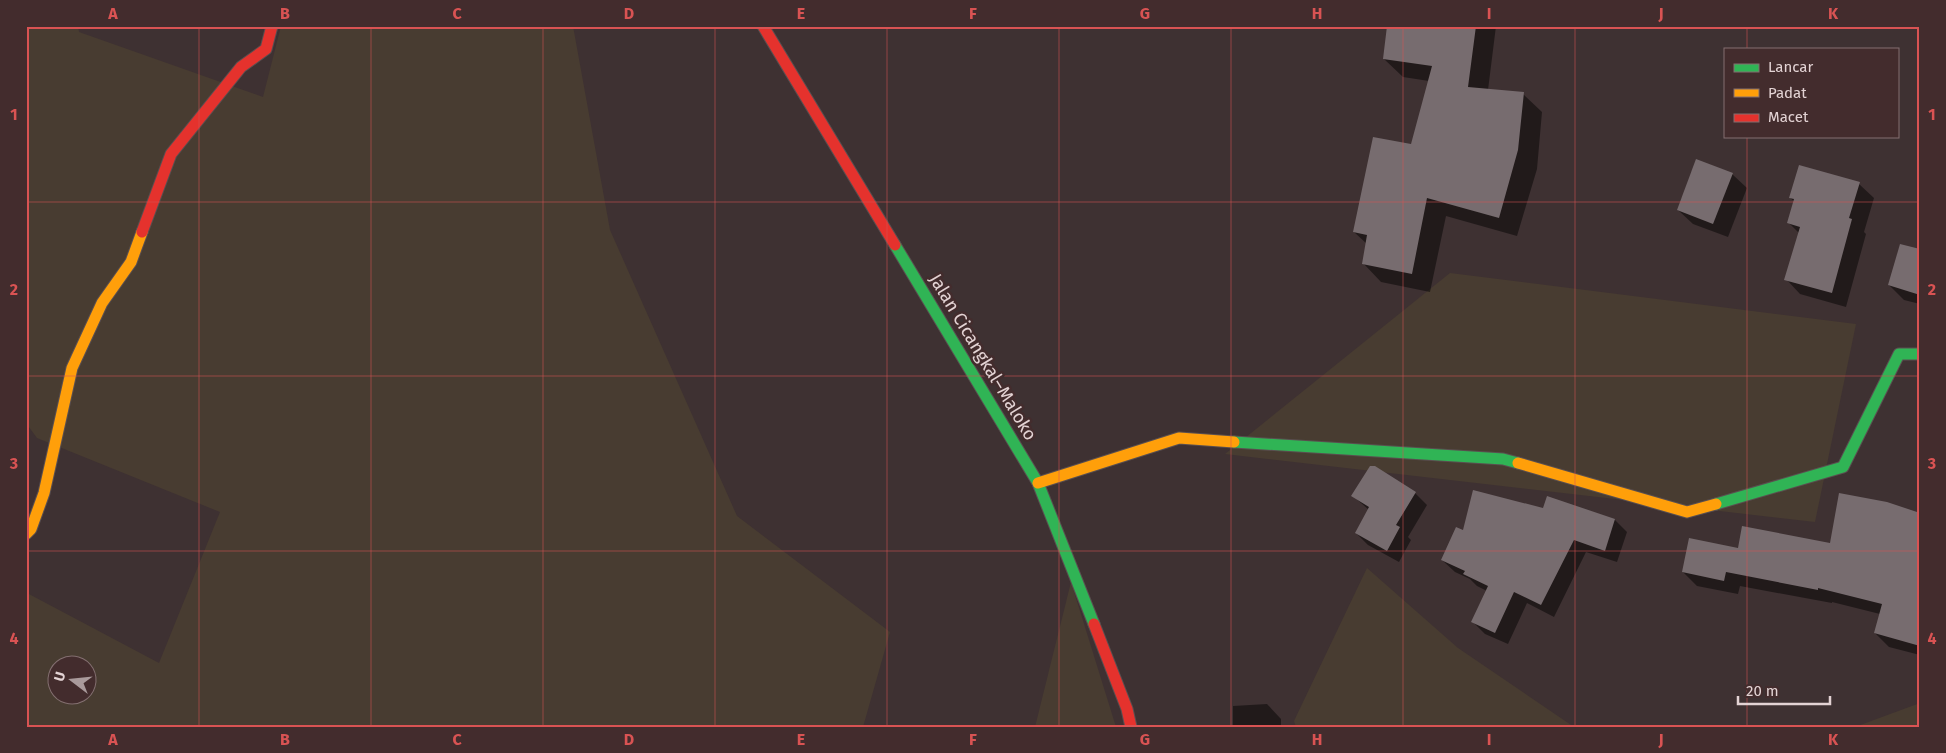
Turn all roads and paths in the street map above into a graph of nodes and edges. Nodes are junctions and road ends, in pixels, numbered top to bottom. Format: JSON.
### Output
{"nodes":[{"id":1,"x":272,"y":26,"type":"edge"},
{"id":2,"x":763,"y":26,"type":"edge"},
{"id":3,"x":1920,"y":354,"type":"edge"},
{"id":4,"x":1038,"y":483,"type":"junction"},
{"id":5,"x":26,"y":534,"type":"edge"},
{"id":6,"x":1132,"y":727,"type":"edge"}],
"edges":[{"from":1,"to":5,"type":"street"},
{"from":2,"to":4,"type":"street","name":"Jalan Cicangkal–Maloko"},
{"from":3,"to":4,"type":"street"},
{"from":4,"to":6,"type":"street","name":"Jalan Cicangkal–Maloko"}]}
